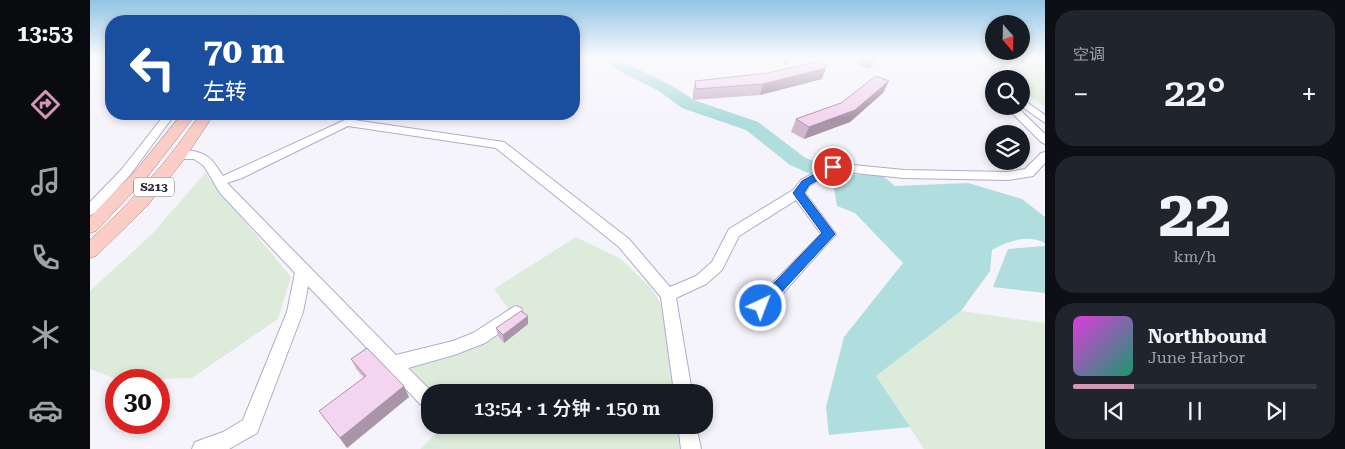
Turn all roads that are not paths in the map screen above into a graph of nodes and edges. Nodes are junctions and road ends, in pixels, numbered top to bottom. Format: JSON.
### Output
{"nodes":[{"id":1,"x":1030,"y":108,"type":"edge"},
{"id":2,"x":1019,"y":115,"type":"edge"},
{"id":3,"x":165,"y":120,"type":"edge"},
{"id":4,"x":186,"y":120,"type":"edge"},
{"id":5,"x":203,"y":120,"type":"edge"},
{"id":6,"x":1045,"y":120,"type":"edge"},
{"id":7,"x":1045,"y":140,"type":"edge"},
{"id":8,"x":180,"y":155,"type":"junction"},
{"id":9,"x":1045,"y":156,"type":"edge"},
{"id":10,"x":219,"y":181,"type":"junction"},
{"id":11,"x":802,"y":188,"type":"junction"},
{"id":12,"x":90,"y":210,"type":"edge"},
{"id":13,"x":90,"y":227,"type":"edge"},
{"id":14,"x":90,"y":251,"type":"edge"},
{"id":15,"x":303,"y":272,"type":"junction"},
{"id":16,"x":668,"y":295,"type":"junction"},
{"id":17,"x":761,"y":306,"type":"dead end"},
{"id":18,"x":515,"y":313,"type":"edge"},
{"id":19,"x":392,"y":364,"type":"junction"},
{"id":20,"x":681,"y":384,"type":"edge"},
{"id":21,"x":421,"y":393,"type":"edge"},
{"id":22,"x":689,"y":434,"type":"edge"},
{"id":23,"x":202,"y":449,"type":"edge"},
{"id":24,"x":691,"y":449,"type":"edge"}],
"edges":[{"from":1,"to":6,"type":"street"},
{"from":2,"to":7,"type":"street"},
{"from":3,"to":12,"type":"street"},
{"from":4,"to":13,"type":"main road","number":"S213"},
{"from":5,"to":8,"type":"main road","number":"S213"},
{"from":8,"to":10,"type":"street"},
{"from":8,"to":14,"type":"main road","number":"S213"},
{"from":9,"to":11,"type":"street"},
{"from":10,"to":15,"type":"street"},
{"from":10,"to":16,"type":"street"},
{"from":11,"to":16,"type":"street"},
{"from":11,"to":17,"type":"street"},
{"from":15,"to":19,"type":"street"},
{"from":15,"to":23,"type":"street"},
{"from":16,"to":20,"type":"street"},
{"from":18,"to":19,"type":"street"},
{"from":19,"to":21,"type":"street"},
{"from":22,"to":24,"type":"street"}]}
